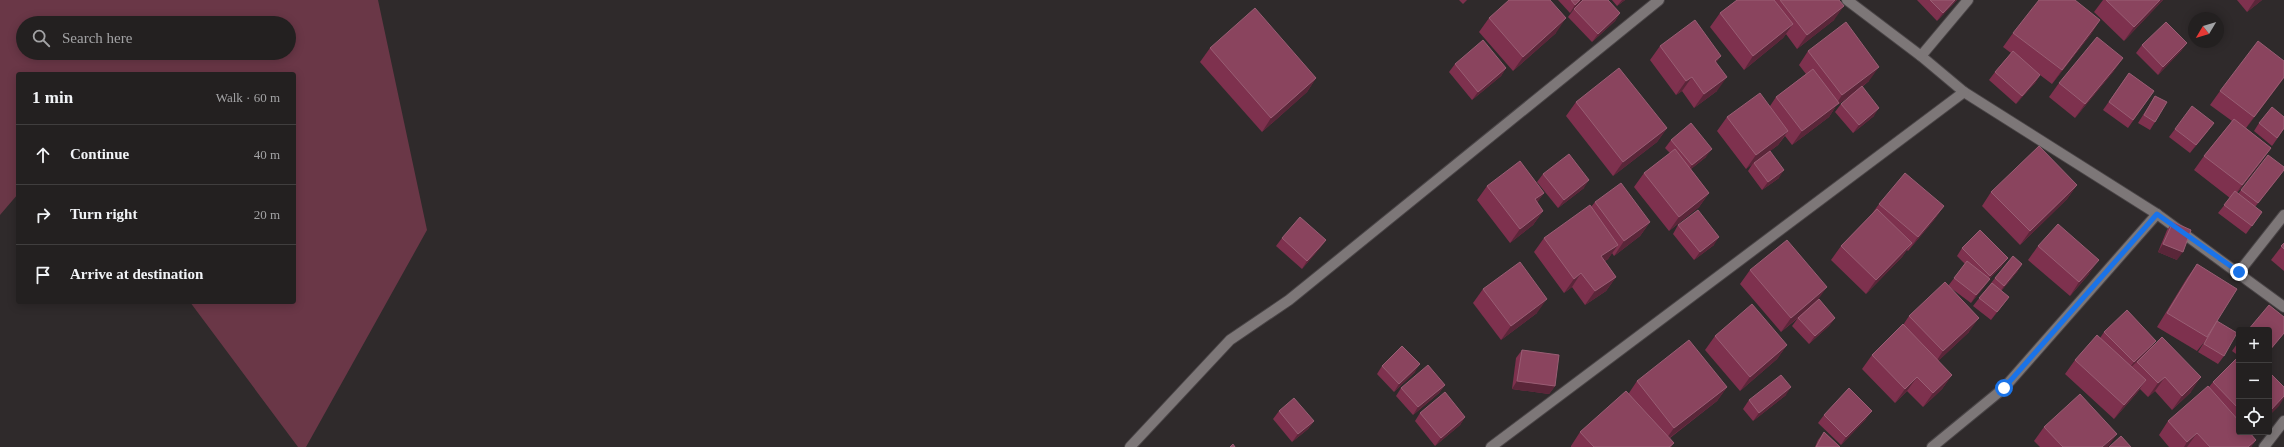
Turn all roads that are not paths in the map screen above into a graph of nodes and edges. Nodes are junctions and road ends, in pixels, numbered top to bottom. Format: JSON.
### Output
{"nodes":[{"id":1,"x":1659,"y":0,"type":"edge"},
{"id":2,"x":1847,"y":0,"type":"edge"},
{"id":3,"x":1968,"y":0,"type":"edge"},
{"id":4,"x":1921,"y":56,"type":"junction"},
{"id":5,"x":1964,"y":92,"type":"junction"},
{"id":6,"x":2157,"y":214,"type":"junction"},
{"id":7,"x":2284,"y":216,"type":"edge"},
{"id":8,"x":2239,"y":272,"type":"junction"},
{"id":9,"x":2284,"y":307,"type":"edge"},
{"id":10,"x":2284,"y":421,"type":"edge"},
{"id":11,"x":1130,"y":447,"type":"edge"},
{"id":12,"x":1491,"y":447,"type":"edge"},
{"id":13,"x":1932,"y":447,"type":"edge"},
{"id":14,"x":2264,"y":447,"type":"edge"}],
"edges":[{"from":1,"to":11,"type":"street"},
{"from":2,"to":4,"type":"street"},
{"from":3,"to":4,"type":"street"},
{"from":4,"to":5,"type":"street"},
{"from":5,"to":6,"type":"street"},
{"from":5,"to":12,"type":"street"},
{"from":6,"to":8,"type":"street"},
{"from":6,"to":13,"type":"street"},
{"from":7,"to":8,"type":"street"},
{"from":8,"to":9,"type":"street"},
{"from":10,"to":14,"type":"street"}]}
